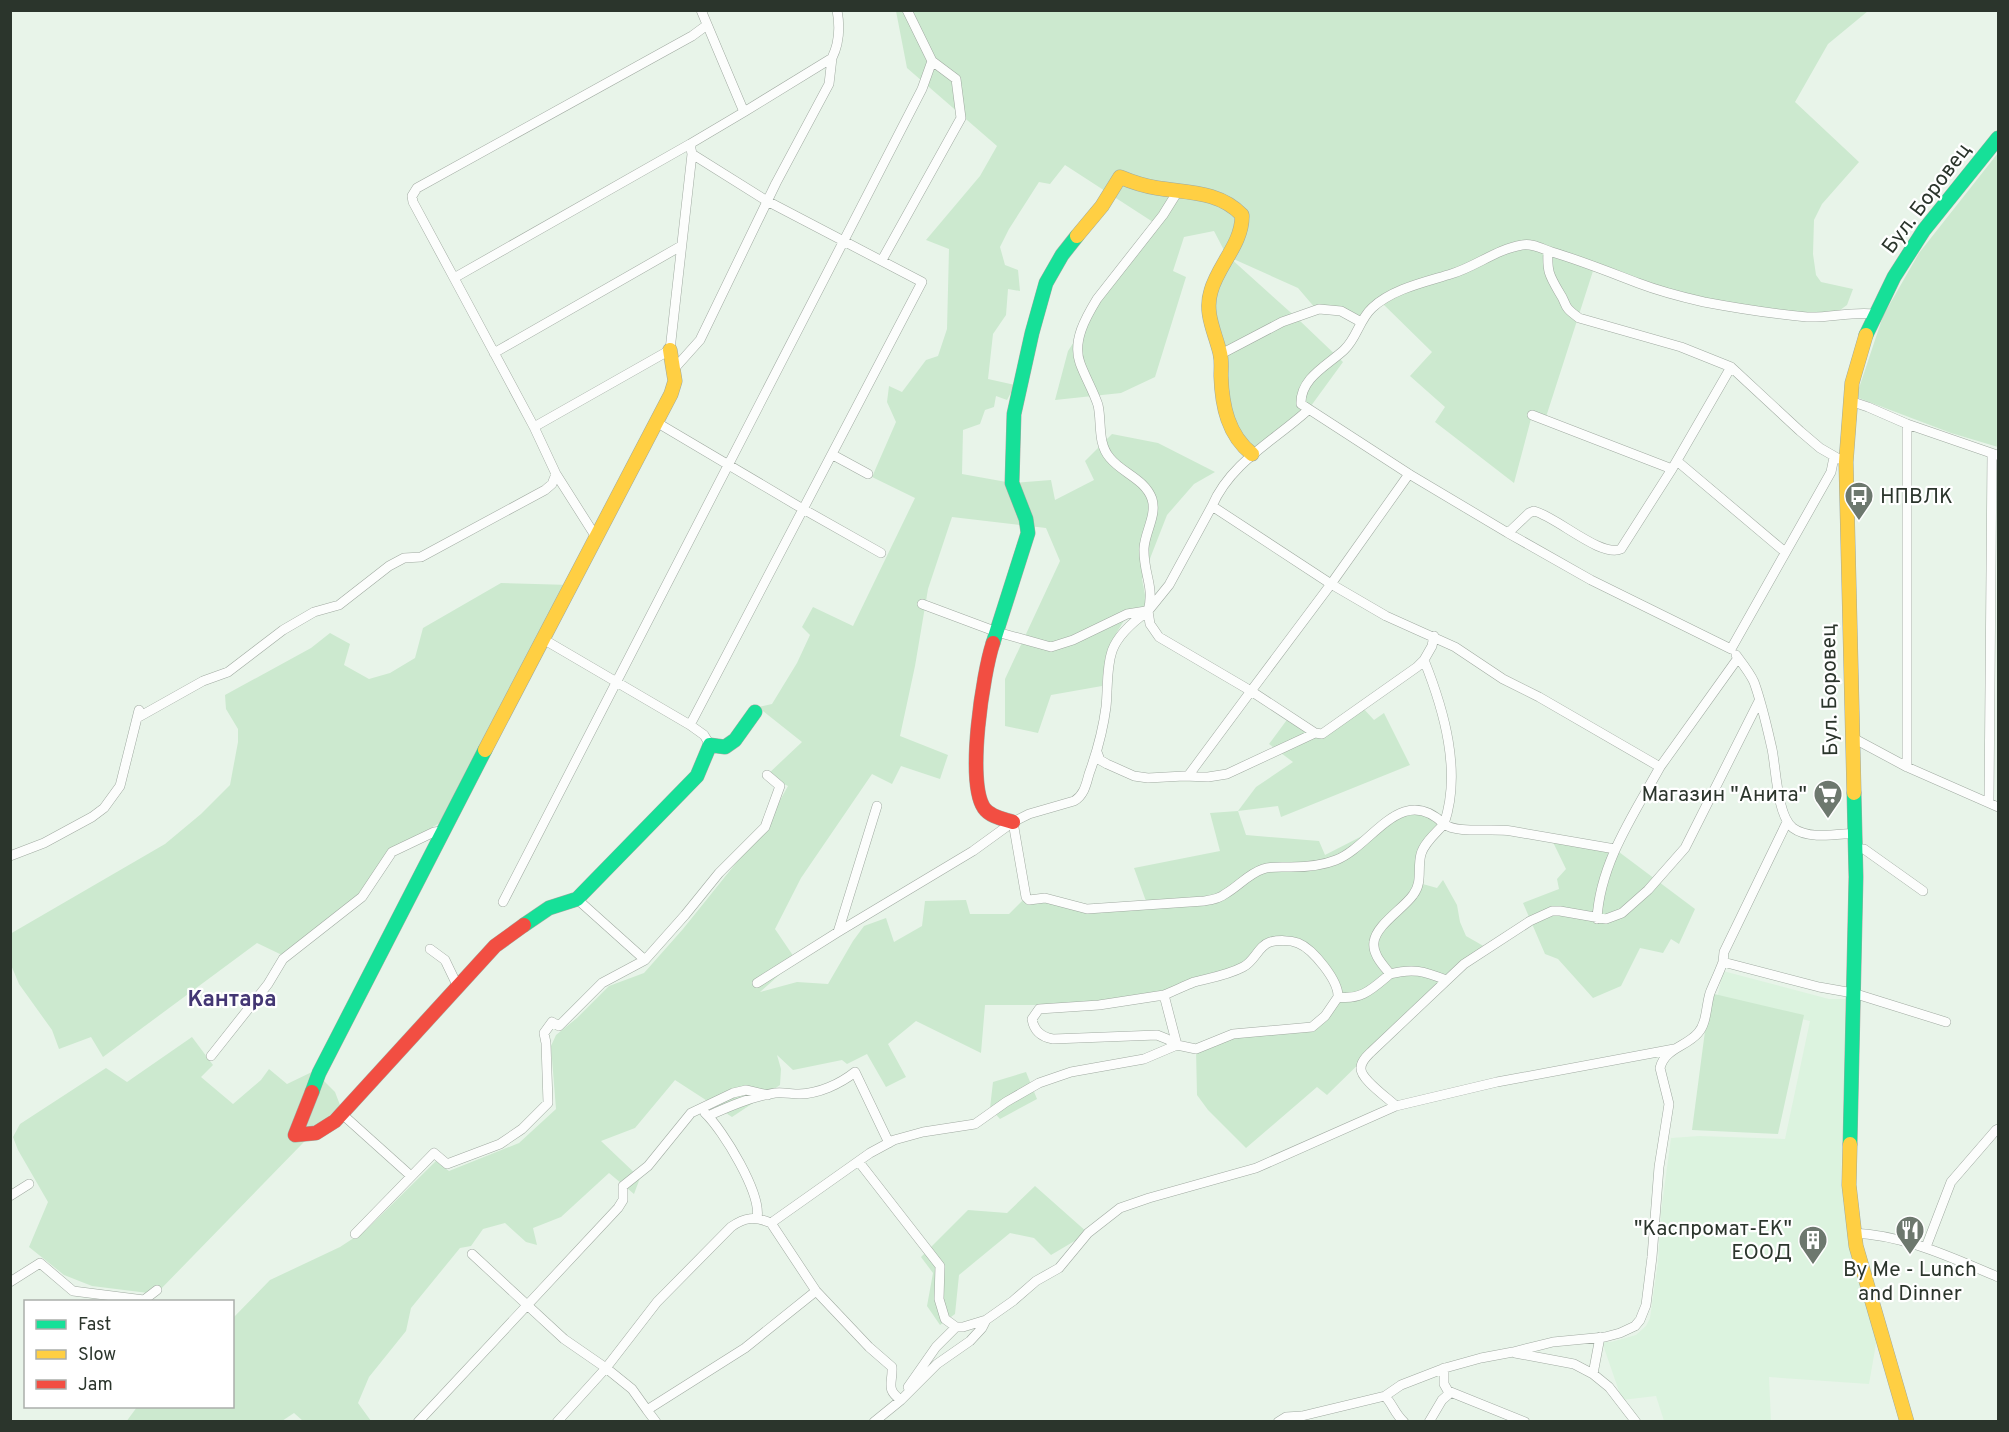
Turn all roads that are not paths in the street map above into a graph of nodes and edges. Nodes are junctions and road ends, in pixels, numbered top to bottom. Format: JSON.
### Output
{"nodes":[{"id":1,"x":837,"y":10,"type":"edge"},
{"id":2,"x":907,"y":10,"type":"edge"},
{"id":3,"x":702,"y":12,"type":"edge"},
{"id":4,"x":707,"y":25,"type":"junction"},
{"id":5,"x":832,"y":58,"type":"junction"},
{"id":6,"x":932,"y":61,"type":"junction"},
{"id":7,"x":744,"y":112,"type":"junction"},
{"id":8,"x":1998,"y":138,"type":"edge"},
{"id":9,"x":690,"y":144,"type":"junction"},
{"id":10,"x":692,"y":154,"type":"junction"},
{"id":11,"x":1178,"y":192,"type":"junction"},
{"id":12,"x":767,"y":201,"type":"junction"},
{"id":13,"x":844,"y":241,"type":"junction"},
{"id":14,"x":681,"y":246,"type":"junction"},
{"id":15,"x":1548,"y":251,"type":"junction"},
{"id":16,"x":882,"y":260,"type":"junction"},
{"id":17,"x":454,"y":278,"type":"junction"},
{"id":18,"x":1875,"y":314,"type":"junction"},
{"id":19,"x":1361,"y":322,"type":"junction"},
{"id":20,"x":670,"y":350,"type":"junction"},
{"id":21,"x":494,"y":353,"type":"junction"},
{"id":22,"x":1221,"y":354,"type":"junction"},
{"id":23,"x":1731,"y":367,"type":"junction"},
{"id":24,"x":674,"y":369,"type":"junction"},
{"id":25,"x":1850,"y":401,"type":"junction"},
{"id":26,"x":1308,"y":410,"type":"junction"},
{"id":27,"x":1532,"y":415,"type":"dead end"},
{"id":28,"x":656,"y":422,"type":"junction"},
{"id":29,"x":1908,"y":424,"type":"junction"},
{"id":30,"x":534,"y":427,"type":"junction"},
{"id":31,"x":1252,"y":454,"type":"junction"},
{"id":32,"x":833,"y":455,"type":"junction"},
{"id":33,"x":1995,"y":455,"type":"edge"},
{"id":34,"x":1840,"y":460,"type":"junction"},
{"id":35,"x":729,"y":465,"type":"junction"},
{"id":36,"x":1674,"y":465,"type":"junction"},
{"id":37,"x":556,"y":474,"type":"junction"},
{"id":38,"x":868,"y":474,"type":"dead end"},
{"id":39,"x":1409,"y":474,"type":"junction"},
{"id":40,"x":1212,"y":506,"type":"junction"},
{"id":41,"x":803,"y":509,"type":"junction"},
{"id":42,"x":1508,"y":534,"type":"junction"},
{"id":43,"x":596,"y":537,"type":"junction"},
{"id":44,"x":1785,"y":552,"type":"junction"},
{"id":45,"x":881,"y":553,"type":"dead end"},
{"id":46,"x":1330,"y":584,"type":"junction"},
{"id":47,"x":922,"y":604,"type":"dead end"},
{"id":48,"x":1148,"y":611,"type":"junction"},
{"id":49,"x":997,"y":632,"type":"junction"},
{"id":50,"x":1434,"y":636,"type":"junction"},
{"id":51,"x":543,"y":639,"type":"junction"},
{"id":52,"x":1731,"y":649,"type":"junction"},
{"id":53,"x":1738,"y":658,"type":"junction"},
{"id":54,"x":1424,"y":660,"type":"junction"},
{"id":55,"x":616,"y":683,"type":"junction"},
{"id":56,"x":1251,"y":691,"type":"junction"},
{"id":57,"x":1759,"y":701,"type":"junction"},
{"id":58,"x":755,"y":712,"type":"dead end"},
{"id":59,"x":690,"y":725,"type":"junction"},
{"id":60,"x":1315,"y":733,"type":"junction"},
{"id":61,"x":1853,"y":738,"type":"junction"},
{"id":62,"x":710,"y":745,"type":"junction"},
{"id":63,"x":1097,"y":752,"type":"junction"},
{"id":64,"x":1660,"y":767,"type":"junction"},
{"id":65,"x":1907,"y":767,"type":"junction"},
{"id":66,"x":767,"y":775,"type":"dead end"},
{"id":67,"x":1188,"y":776,"type":"junction"},
{"id":68,"x":1989,"y":801,"type":"junction"},
{"id":69,"x":877,"y":806,"type":"dead end"},
{"id":70,"x":1998,"y":807,"type":"edge"},
{"id":71,"x":1013,"y":822,"type":"junction"},
{"id":72,"x":1787,"y":822,"type":"junction"},
{"id":73,"x":1444,"y":824,"type":"junction"},
{"id":74,"x":442,"y":831,"type":"junction"},
{"id":75,"x":1856,"y":833,"type":"junction"},
{"id":76,"x":1615,"y":849,"type":"junction"},
{"id":77,"x":1856,"y":849,"type":"junction"},
{"id":78,"x":10,"y":856,"type":"edge"},
{"id":79,"x":1923,"y":891,"type":"dead end"},
{"id":80,"x":577,"y":899,"type":"junction"},
{"id":81,"x":503,"y":902,"type":"dead end"},
{"id":82,"x":1597,"y":918,"type":"junction"},
{"id":83,"x":838,"y":932,"type":"junction"},
{"id":84,"x":430,"y":949,"type":"dead end"},
{"id":85,"x":645,"y":960,"type":"junction"},
{"id":86,"x":1723,"y":962,"type":"junction"},
{"id":87,"x":1390,"y":974,"type":"junction"},
{"id":88,"x":1446,"y":980,"type":"junction"},
{"id":89,"x":758,"y":983,"type":"dead end"},
{"id":90,"x":457,"y":985,"type":"junction"},
{"id":91,"x":1853,"y":993,"type":"junction"},
{"id":92,"x":1164,"y":995,"type":"junction"},
{"id":93,"x":1338,"y":998,"type":"junction"},
{"id":94,"x":1946,"y":1022,"type":"dead end"},
{"id":95,"x":1176,"y":1045,"type":"junction"},
{"id":96,"x":1674,"y":1049,"type":"junction"},
{"id":97,"x":211,"y":1056,"type":"dead end"},
{"id":98,"x":768,"y":1095,"type":"junction"},
{"id":99,"x":1396,"y":1106,"type":"junction"},
{"id":100,"x":342,"y":1113,"type":"junction"},
{"id":101,"x":691,"y":1113,"type":"junction"},
{"id":102,"x":708,"y":1116,"type":"junction"},
{"id":103,"x":1998,"y":1129,"type":"edge"},
{"id":104,"x":889,"y":1143,"type":"junction"},
{"id":105,"x":859,"y":1162,"type":"junction"},
{"id":106,"x":411,"y":1176,"type":"junction"},
{"id":107,"x":29,"y":1184,"type":"dead end"},
{"id":108,"x":10,"y":1196,"type":"edge"},
{"id":109,"x":757,"y":1218,"type":"junction"},
{"id":110,"x":771,"y":1223,"type":"junction"},
{"id":111,"x":1853,"y":1233,"type":"junction"},
{"id":112,"x":355,"y":1234,"type":"dead end"},
{"id":113,"x":1926,"y":1247,"type":"junction"},
{"id":114,"x":472,"y":1254,"type":"dead end"},
{"id":115,"x":1998,"y":1277,"type":"edge"},
{"id":116,"x":10,"y":1282,"type":"edge"},
{"id":117,"x":157,"y":1290,"type":"dead end"},
{"id":118,"x":816,"y":1291,"type":"junction"},
{"id":119,"x":88,"y":1293,"type":"junction"},
{"id":120,"x":80,"y":1300,"type":"edge"},
{"id":121,"x":527,"y":1304,"type":"junction"},
{"id":122,"x":986,"y":1320,"type":"junction"},
{"id":123,"x":956,"y":1327,"type":"junction"},
{"id":124,"x":1600,"y":1337,"type":"junction"},
{"id":125,"x":1513,"y":1352,"type":"junction"},
{"id":126,"x":606,"y":1368,"type":"junction"},
{"id":127,"x":1444,"y":1368,"type":"junction"},
{"id":128,"x":1593,"y":1374,"type":"junction"},
{"id":129,"x":908,"y":1392,"type":"junction"},
{"id":130,"x":1450,"y":1393,"type":"junction"},
{"id":131,"x":1385,"y":1396,"type":"junction"},
{"id":132,"x":901,"y":1400,"type":"junction"},
{"id":133,"x":647,"y":1410,"type":"junction"},
{"id":134,"x":418,"y":1422,"type":"edge"},
{"id":135,"x":557,"y":1422,"type":"edge"},
{"id":136,"x":656,"y":1422,"type":"edge"},
{"id":137,"x":874,"y":1422,"type":"edge"},
{"id":138,"x":1278,"y":1422,"type":"edge"},
{"id":139,"x":1404,"y":1422,"type":"edge"},
{"id":140,"x":1429,"y":1422,"type":"edge"},
{"id":141,"x":1525,"y":1422,"type":"edge"},
{"id":142,"x":1636,"y":1422,"type":"edge"},
{"id":143,"x":1907,"y":1422,"type":"edge"}],
"edges":[{"from":1,"to":5,"type":"street"},
{"from":2,"to":6,"type":"street"},
{"from":3,"to":4,"type":"street"},
{"from":4,"to":7,"type":"street"},
{"from":4,"to":17,"type":"street"},
{"from":5,"to":7,"type":"street"},
{"from":5,"to":12,"type":"street"},
{"from":6,"to":13,"type":"street"},
{"from":6,"to":16,"type":"street"},
{"from":7,"to":9,"type":"street"},
{"from":8,"to":18,"type":"street","name":"Бул. Боровец"},
{"from":9,"to":10,"type":"street"},
{"from":9,"to":17,"type":"street"},
{"from":10,"to":12,"type":"street"},
{"from":10,"to":14,"type":"street"},
{"from":11,"to":22,"type":"street"},
{"from":11,"to":48,"type":"street"},
{"from":11,"to":49,"type":"street"},
{"from":12,"to":13,"type":"street"},
{"from":12,"to":24,"type":"street"},
{"from":13,"to":16,"type":"street"},
{"from":13,"to":35,"type":"street"},
{"from":14,"to":20,"type":"street"},
{"from":14,"to":21,"type":"street"},
{"from":15,"to":18,"type":"street"},
{"from":15,"to":19,"type":"street"},
{"from":15,"to":23,"type":"street"},
{"from":16,"to":32,"type":"street"},
{"from":17,"to":21,"type":"street"},
{"from":18,"to":25,"type":"street","name":"Бул. Боровец"},
{"from":19,"to":22,"type":"street"},
{"from":19,"to":26,"type":"street"},
{"from":20,"to":24,"type":"street"},
{"from":20,"to":30,"type":"street"},
{"from":21,"to":30,"type":"street"},
{"from":22,"to":31,"type":"street"},
{"from":23,"to":34,"type":"street"},
{"from":23,"to":36,"type":"street"},
{"from":24,"to":28,"type":"street"},
{"from":25,"to":29,"type":"street"},
{"from":25,"to":34,"type":"street","name":"Бул. Боровец"},
{"from":26,"to":31,"type":"street"},
{"from":26,"to":39,"type":"street"},
{"from":27,"to":36,"type":"street"},
{"from":28,"to":35,"type":"street"},
{"from":28,"to":43,"type":"street"},
{"from":29,"to":33,"type":"street"},
{"from":29,"to":65,"type":"street"},
{"from":30,"to":37,"type":"street"},
{"from":31,"to":40,"type":"street"},
{"from":32,"to":38,"type":"street"},
{"from":32,"to":41,"type":"street"},
{"from":33,"to":68,"type":"street"},
{"from":34,"to":44,"type":"street"},
{"from":34,"to":61,"type":"street","name":"Бул. Боровец"},
{"from":35,"to":41,"type":"street"},
{"from":35,"to":55,"type":"street"},
{"from":36,"to":42,"type":"street"},
{"from":36,"to":44,"type":"street"},
{"from":37,"to":43,"type":"street"},
{"from":37,"to":78,"type":"street"},
{"from":39,"to":42,"type":"street"},
{"from":39,"to":46,"type":"street"},
{"from":40,"to":46,"type":"street"},
{"from":40,"to":48,"type":"street"},
{"from":41,"to":45,"type":"street"},
{"from":41,"to":59,"type":"street"},
{"from":42,"to":52,"type":"street"},
{"from":43,"to":51,"type":"street"},
{"from":44,"to":52,"type":"street"},
{"from":46,"to":50,"type":"street"},
{"from":46,"to":56,"type":"street"},
{"from":47,"to":49,"type":"street"},
{"from":48,"to":49,"type":"street"},
{"from":48,"to":56,"type":"street"},
{"from":48,"to":63,"type":"street"},
{"from":49,"to":71,"type":"street"},
{"from":50,"to":54,"type":"street"},
{"from":50,"to":64,"type":"street"},
{"from":51,"to":55,"type":"street"},
{"from":51,"to":74,"type":"street"},
{"from":52,"to":53,"type":"street"},
{"from":53,"to":57,"type":"street"},
{"from":53,"to":64,"type":"street"},
{"from":54,"to":60,"type":"street"},
{"from":54,"to":73,"type":"street"},
{"from":55,"to":59,"type":"street"},
{"from":55,"to":81,"type":"street"},
{"from":56,"to":60,"type":"street"},
{"from":56,"to":67,"type":"street"},
{"from":57,"to":72,"type":"street"},
{"from":57,"to":82,"type":"street"},
{"from":58,"to":62,"type":"street"},
{"from":59,"to":62,"type":"street"},
{"from":60,"to":67,"type":"street"},
{"from":61,"to":65,"type":"street"},
{"from":61,"to":75,"type":"street","name":"Бул. Боровец"},
{"from":62,"to":80,"type":"street"},
{"from":63,"to":67,"type":"street"},
{"from":63,"to":71,"type":"street"},
{"from":64,"to":76,"type":"street"},
{"from":65,"to":68,"type":"street"},
{"from":66,"to":85,"type":"street"},
{"from":68,"to":70,"type":"street"},
{"from":69,"to":83,"type":"street"},
{"from":71,"to":73,"type":"street"},
{"from":71,"to":83,"type":"street"},
{"from":72,"to":75,"type":"street"},
{"from":72,"to":86,"type":"street"},
{"from":73,"to":76,"type":"street"},
{"from":73,"to":87,"type":"street"},
{"from":74,"to":97,"type":"street"},
{"from":74,"to":100,"type":"street"},
{"from":75,"to":77,"type":"street","name":"Бул. Боровец"},
{"from":76,"to":82,"type":"street"},
{"from":77,"to":79,"type":"street"},
{"from":77,"to":91,"type":"street","name":"Бул. Боровец"},
{"from":80,"to":85,"type":"street"},
{"from":80,"to":90,"type":"street"},
{"from":82,"to":88,"type":"street"},
{"from":83,"to":89,"type":"street"},
{"from":84,"to":90,"type":"street"},
{"from":85,"to":106,"type":"street"},
{"from":86,"to":91,"type":"street"},
{"from":86,"to":96,"type":"street"},
{"from":87,"to":88,"type":"street"},
{"from":87,"to":93,"type":"street"},
{"from":88,"to":99,"type":"street"},
{"from":90,"to":100,"type":"street"},
{"from":91,"to":94,"type":"street"},
{"from":91,"to":111,"type":"street","name":"Бул. Боровец"},
{"from":92,"to":93,"type":"street"},
{"from":92,"to":95,"type":"street"},
{"from":92,"to":95,"type":"street"},
{"from":93,"to":95,"type":"street"},
{"from":95,"to":104,"type":"street"},
{"from":96,"to":99,"type":"street"},
{"from":96,"to":124,"type":"street"},
{"from":98,"to":101,"type":"street"},
{"from":98,"to":102,"type":"street"},
{"from":98,"to":104,"type":"street"},
{"from":99,"to":122,"type":"street"},
{"from":100,"to":106,"type":"street"},
{"from":101,"to":102,"type":"street"},
{"from":101,"to":121,"type":"street"},
{"from":102,"to":109,"type":"street"},
{"from":103,"to":113,"type":"street"},
{"from":104,"to":105,"type":"street"},
{"from":105,"to":110,"type":"street"},
{"from":105,"to":123,"type":"street"},
{"from":106,"to":112,"type":"street"},
{"from":107,"to":108,"type":"street"},
{"from":109,"to":110,"type":"street"},
{"from":109,"to":126,"type":"street"},
{"from":110,"to":118,"type":"street"},
{"from":111,"to":113,"type":"street"},
{"from":111,"to":143,"type":"street","name":"Бул. Боровец"},
{"from":113,"to":115,"type":"street"},
{"from":114,"to":121,"type":"street"},
{"from":116,"to":119,"type":"street"},
{"from":117,"to":119,"type":"street"},
{"from":118,"to":132,"type":"street"},
{"from":118,"to":133,"type":"street"},
{"from":119,"to":120,"type":"street"},
{"from":121,"to":126,"type":"street"},
{"from":121,"to":134,"type":"street"},
{"from":122,"to":123,"type":"street"},
{"from":122,"to":129,"type":"street"},
{"from":123,"to":129,"type":"street"},
{"from":124,"to":125,"type":"street"},
{"from":124,"to":128,"type":"street"},
{"from":125,"to":127,"type":"street"},
{"from":125,"to":128,"type":"street"},
{"from":126,"to":133,"type":"street"},
{"from":126,"to":135,"type":"street"},
{"from":127,"to":130,"type":"street"},
{"from":127,"to":131,"type":"street"},
{"from":128,"to":142,"type":"street"},
{"from":129,"to":132,"type":"street"},
{"from":130,"to":140,"type":"street"},
{"from":130,"to":141,"type":"street"},
{"from":131,"to":138,"type":"street"},
{"from":131,"to":139,"type":"street"},
{"from":132,"to":137,"type":"street"},
{"from":133,"to":136,"type":"street"}]}
